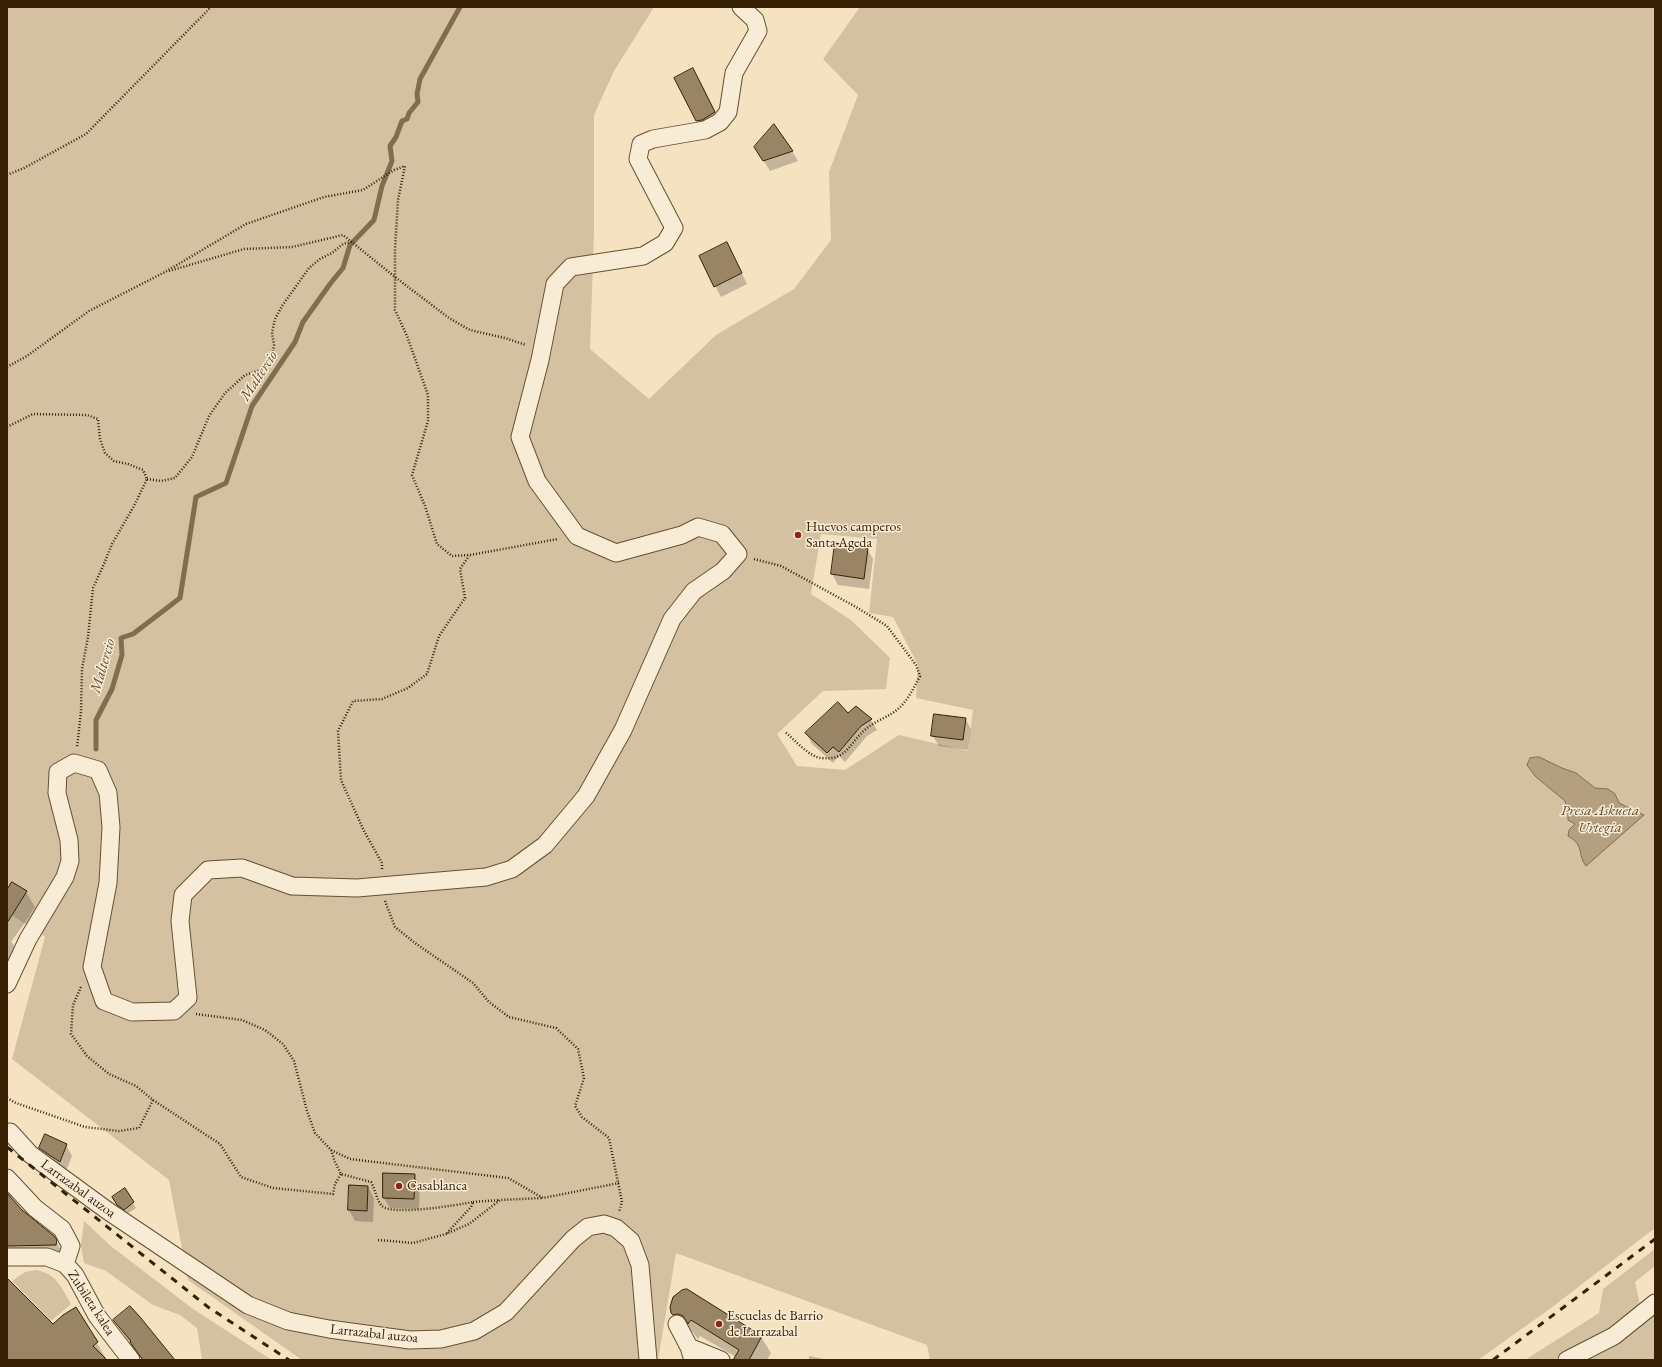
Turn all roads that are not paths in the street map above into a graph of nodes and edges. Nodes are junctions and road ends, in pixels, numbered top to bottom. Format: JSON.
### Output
{"nodes":[{"id":1,"x":741,"y":7,"type":"edge"},
{"id":2,"x":7,"y":984,"type":"edge"},
{"id":3,"x":8,"y":1132,"type":"edge"},
{"id":4,"x":7,"y":1178,"type":"edge"},
{"id":5,"x":7,"y":1257,"type":"edge"},
{"id":6,"x":65,"y":1264,"type":"junction"},
{"id":7,"x":1655,"y":1303,"type":"edge"},
{"id":8,"x":677,"y":1324,"type":"dead end"},
{"id":9,"x":691,"y":1353,"type":"edge"},
{"id":10,"x":131,"y":1360,"type":"edge"},
{"id":11,"x":648,"y":1360,"type":"edge"},
{"id":12,"x":721,"y":1360,"type":"edge"},
{"id":13,"x":1567,"y":1360,"type":"edge"}],
"edges":[{"from":1,"to":2,"type":"street"},
{"from":3,"to":11,"type":"street","name":"Larrazabal auzoa"},
{"from":4,"to":6,"type":"street"},
{"from":5,"to":6,"type":"street"},
{"from":6,"to":10,"type":"street","name":"Zubileta kalea"},
{"from":7,"to":13,"type":"street"},
{"from":8,"to":9,"type":"street"},
{"from":9,"to":12,"type":"street"}]}
